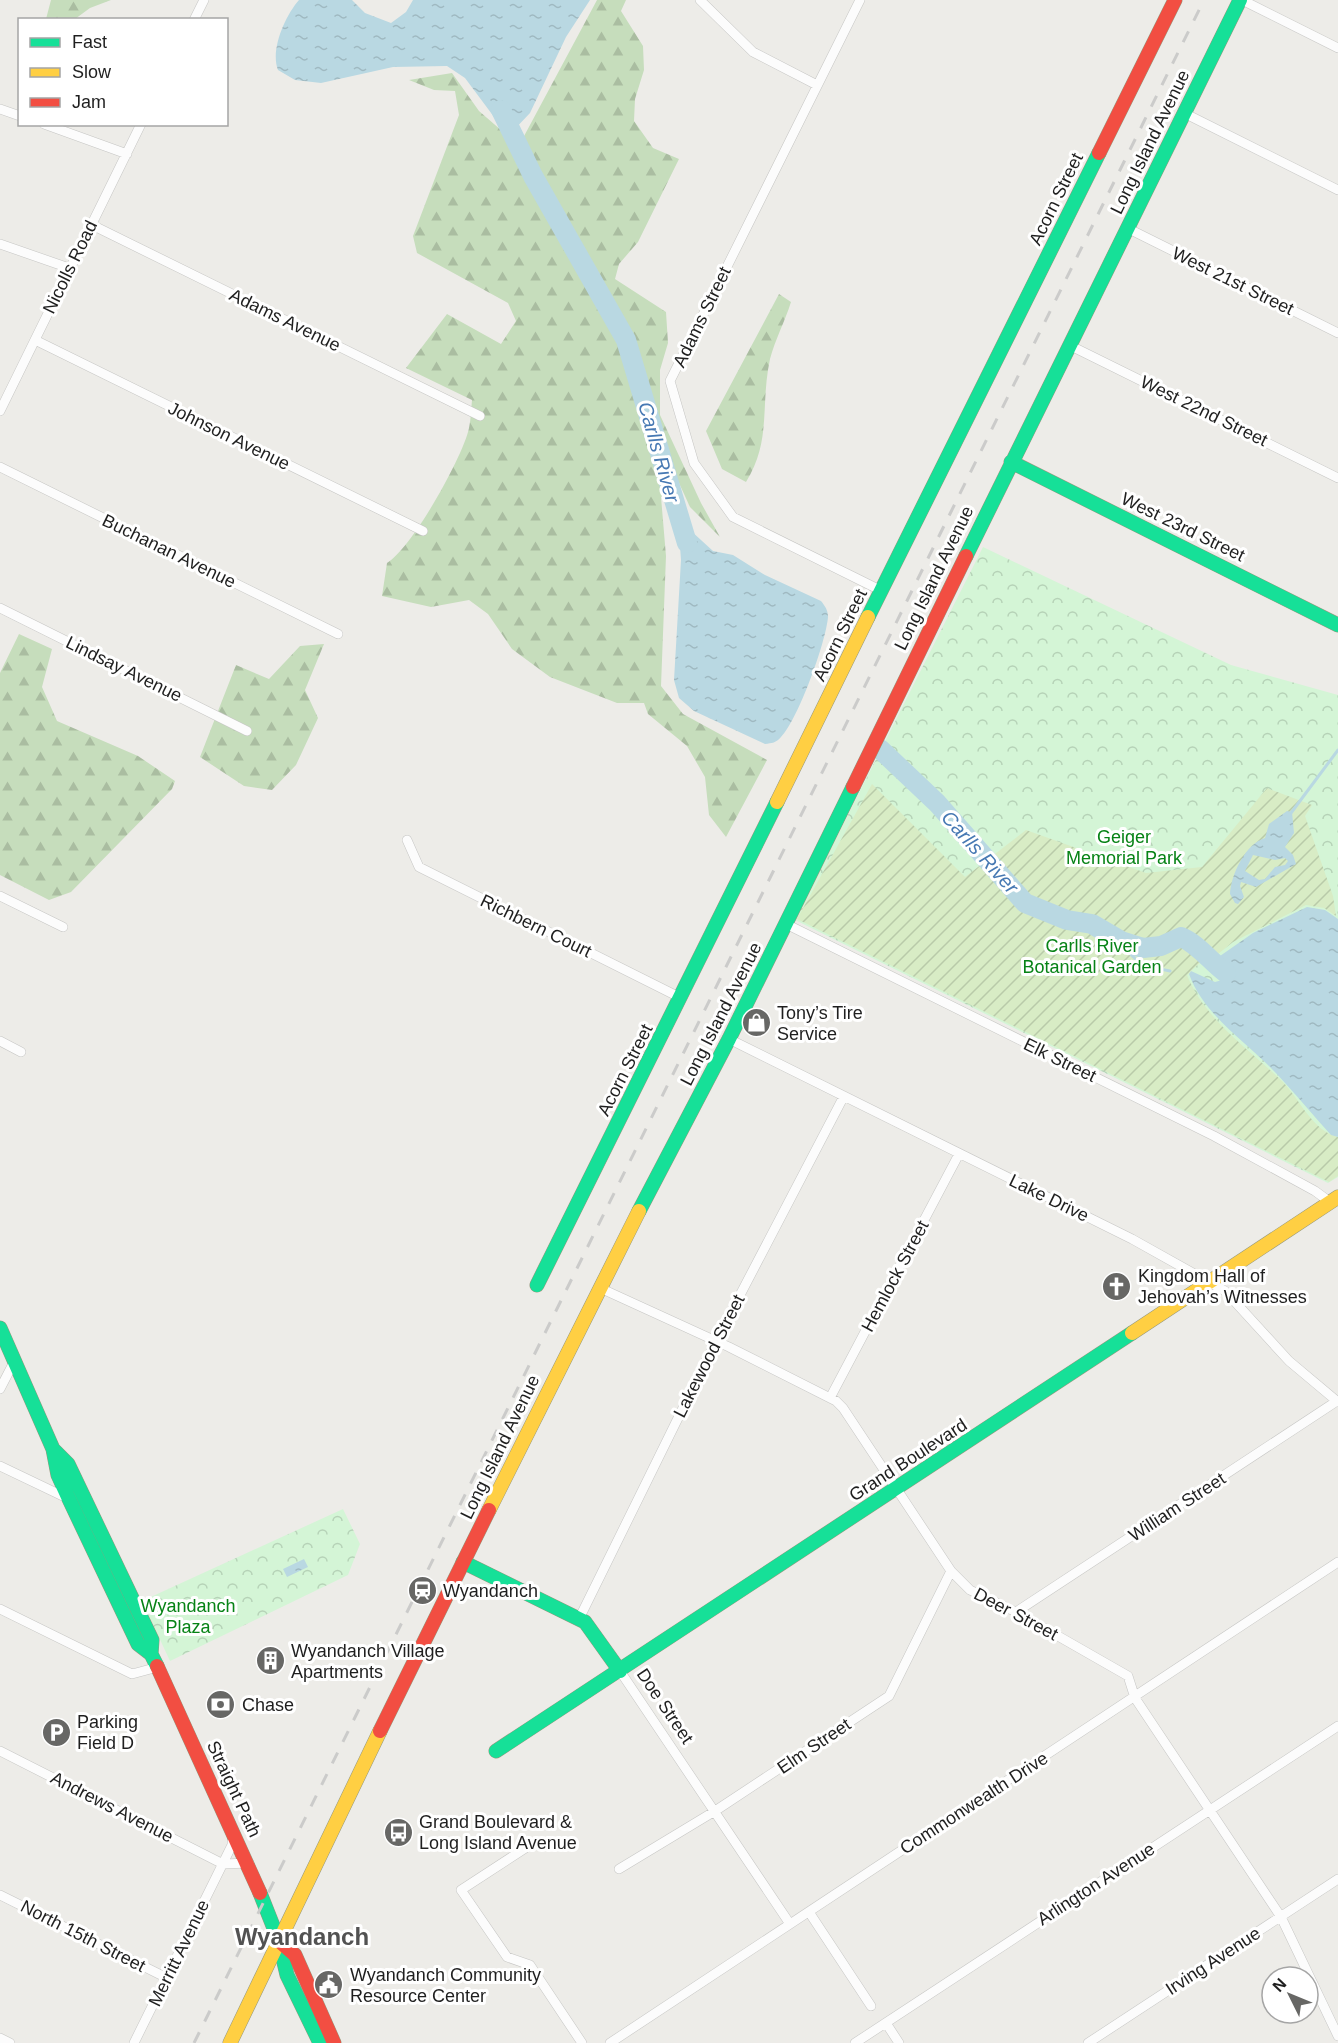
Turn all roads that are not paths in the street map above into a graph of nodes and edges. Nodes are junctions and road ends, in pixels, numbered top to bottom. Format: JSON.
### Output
{"nodes":[{"id":1,"x":204,"y":0,"type":"edge"},
{"id":2,"x":700,"y":0,"type":"edge"},
{"id":3,"x":861,"y":0,"type":"edge"},
{"id":4,"x":1175,"y":0,"type":"edge"},
{"id":5,"x":1241,"y":0,"type":"edge"},
{"id":6,"x":195,"y":18,"type":"edge"},
{"id":7,"x":1338,"y":48,"type":"edge"},
{"id":8,"x":817,"y":85,"type":"junction"},
{"id":9,"x":0,"y":109,"type":"edge"},
{"id":10,"x":1184,"y":113,"type":"junction"},
{"id":11,"x":18,"y":115,"type":"edge"},
{"id":12,"x":50,"y":126,"type":"edge"},
{"id":13,"x":140,"y":126,"type":"edge"},
{"id":14,"x":127,"y":153,"type":"junction"},
{"id":15,"x":1338,"y":190,"type":"edge"},
{"id":16,"x":90,"y":224,"type":"junction"},
{"id":17,"x":1127,"y":228,"type":"junction"},
{"id":18,"x":0,"y":244,"type":"edge"},
{"id":19,"x":69,"y":267,"type":"junction"},
{"id":20,"x":1338,"y":333,"type":"edge"},
{"id":21,"x":35,"y":340,"type":"junction"},
{"id":22,"x":1070,"y":345,"type":"junction"},
{"id":23,"x":0,"y":411,"type":"edge"},
{"id":24,"x":480,"y":416,"type":"dead end"},
{"id":25,"x":1011,"y":462,"type":"junction"},
{"id":26,"x":0,"y":467,"type":"edge"},
{"id":27,"x":1338,"y":478,"type":"edge"},
{"id":28,"x":423,"y":531,"type":"dead end"},
{"id":29,"x":882,"y":591,"type":"junction"},
{"id":30,"x":0,"y":608,"type":"edge"},
{"id":31,"x":1338,"y":625,"type":"edge"},
{"id":32,"x":338,"y":634,"type":"dead end"},
{"id":33,"x":247,"y":731,"type":"dead end"},
{"id":34,"x":407,"y":840,"type":"dead end"},
{"id":35,"x":0,"y":896,"type":"edge"},
{"id":36,"x":786,"y":924,"type":"junction"},
{"id":37,"x":63,"y":927,"type":"dead end"},
{"id":38,"x":681,"y":998,"type":"junction"},
{"id":39,"x":729,"y":1039,"type":"junction"},
{"id":40,"x":0,"y":1041,"type":"edge"},
{"id":41,"x":21,"y":1052,"type":"dead end"},
{"id":42,"x":844,"y":1096,"type":"junction"},
{"id":43,"x":960,"y":1154,"type":"junction"},
{"id":44,"x":1334,"y":1200,"type":"edge"},
{"id":45,"x":1209,"y":1283,"type":"junction"},
{"id":46,"x":537,"y":1285,"type":"dead end"},
{"id":47,"x":600,"y":1288,"type":"junction"},
{"id":48,"x":0,"y":1328,"type":"edge"},
{"id":49,"x":716,"y":1341,"type":"junction"},
{"id":50,"x":15,"y":1360,"type":"junction"},
{"id":51,"x":0,"y":1389,"type":"edge"},
{"id":52,"x":830,"y":1398,"type":"junction"},
{"id":53,"x":1338,"y":1402,"type":"edge"},
{"id":54,"x":53,"y":1449,"type":"junction"},
{"id":55,"x":0,"y":1466,"type":"edge"},
{"id":56,"x":896,"y":1488,"type":"junction"},
{"id":57,"x":69,"y":1499,"type":"junction"},
{"id":58,"x":463,"y":1562,"type":"junction"},
{"id":59,"x":1338,"y":1562,"type":"edge"},
{"id":60,"x":951,"y":1571,"type":"junction"},
{"id":61,"x":0,"y":1610,"type":"edge"},
{"id":62,"x":1016,"y":1612,"type":"junction"},
{"id":63,"x":579,"y":1619,"type":"junction"},
{"id":64,"x":154,"y":1661,"type":"junction"},
{"id":65,"x":620,"y":1671,"type":"junction"},
{"id":66,"x":1135,"y":1698,"type":"junction"},
{"id":67,"x":1338,"y":1726,"type":"edge"},
{"id":68,"x":0,"y":1751,"type":"edge"},
{"id":69,"x":496,"y":1751,"type":"dead end"},
{"id":70,"x":1211,"y":1809,"type":"junction"},
{"id":71,"x":715,"y":1811,"type":"junction"},
{"id":72,"x":233,"y":1830,"type":"junction"},
{"id":73,"x":527,"y":1847,"type":"dead end"},
{"id":74,"x":249,"y":1863,"type":"junction"},
{"id":75,"x":223,"y":1864,"type":"junction"},
{"id":76,"x":619,"y":1869,"type":"dead end"},
{"id":77,"x":1338,"y":1879,"type":"edge"},
{"id":78,"x":0,"y":1895,"type":"edge"},
{"id":79,"x":809,"y":1912,"type":"junction"},
{"id":80,"x":1281,"y":1917,"type":"junction"},
{"id":81,"x":790,"y":1924,"type":"junction"},
{"id":82,"x":279,"y":1941,"type":"junction"},
{"id":83,"x":166,"y":1978,"type":"junction"},
{"id":84,"x":871,"y":2006,"type":"dead end"},
{"id":85,"x":886,"y":2022,"type":"junction"},
{"id":86,"x":1338,"y":2036,"type":"edge"},
{"id":87,"x":0,"y":2038,"type":"edge"},
{"id":88,"x":10,"y":2043,"type":"edge"},
{"id":89,"x":134,"y":2043,"type":"edge"},
{"id":90,"x":230,"y":2043,"type":"edge"},
{"id":91,"x":320,"y":2043,"type":"edge"},
{"id":92,"x":334,"y":2043,"type":"edge"},
{"id":93,"x":582,"y":2043,"type":"edge"},
{"id":94,"x":609,"y":2043,"type":"edge"},
{"id":95,"x":855,"y":2043,"type":"edge"},
{"id":96,"x":899,"y":2043,"type":"edge"},
{"id":97,"x":1088,"y":2043,"type":"edge"}],
"edges":[{"from":1,"to":6,"type":"street"},
{"from":2,"to":8,"type":"street"},
{"from":3,"to":8,"type":"street","name":"Adams Street"},
{"from":4,"to":29,"type":"street","name":"Acorn Street"},
{"from":5,"to":7,"type":"street"},
{"from":5,"to":10,"type":"street","name":"Long Island Avenue"},
{"from":8,"to":29,"type":"street","name":"Adams Street"},
{"from":9,"to":11,"type":"street"},
{"from":10,"to":15,"type":"street"},
{"from":10,"to":17,"type":"street","name":"Long Island Avenue"},
{"from":12,"to":14,"type":"street"},
{"from":13,"to":14,"type":"street","name":"Nicolls Road"},
{"from":14,"to":16,"type":"street","name":"Nicolls Road"},
{"from":16,"to":19,"type":"street","name":"Nicolls Road"},
{"from":16,"to":24,"type":"street","name":"Adams Avenue"},
{"from":17,"to":20,"type":"street","name":"West 21st Street"},
{"from":17,"to":22,"type":"street","name":"Long Island Avenue"},
{"from":18,"to":19,"type":"street"},
{"from":19,"to":21,"type":"street","name":"Nicolls Road"},
{"from":21,"to":23,"type":"street","name":"Nicolls Road"},
{"from":21,"to":28,"type":"street","name":"Johnson Avenue"},
{"from":22,"to":25,"type":"street","name":"Long Island Avenue"},
{"from":22,"to":27,"type":"street","name":"West 22nd Street"},
{"from":25,"to":31,"type":"street","name":"West 23rd Street"},
{"from":25,"to":36,"type":"street","name":"Long Island Avenue"},
{"from":26,"to":32,"type":"street","name":"Buchanan Avenue"},
{"from":29,"to":38,"type":"street","name":"Acorn Street"},
{"from":30,"to":33,"type":"street","name":"Lindsay Avenue"},
{"from":34,"to":38,"type":"street","name":"Richbern Court"},
{"from":35,"to":37,"type":"street"},
{"from":36,"to":39,"type":"street","name":"Long Island Avenue"},
{"from":36,"to":44,"type":"street","name":"Elk Street"},
{"from":38,"to":46,"type":"street","name":"Acorn Street"},
{"from":39,"to":42,"type":"street","name":"Lake Drive"},
{"from":39,"to":47,"type":"street","name":"Long Island Avenue"},
{"from":40,"to":41,"type":"street"},
{"from":42,"to":43,"type":"street","name":"Lake Drive"},
{"from":42,"to":49,"type":"street","name":"Lakewood Street"},
{"from":43,"to":45,"type":"street","name":"Lake Drive"},
{"from":43,"to":52,"type":"street","name":"Hemlock Street"},
{"from":44,"to":45,"type":"street","name":"Grand Boulevard"},
{"from":45,"to":53,"type":"street","name":"Lake Drive"},
{"from":45,"to":56,"type":"street","name":"Grand Boulevard"},
{"from":47,"to":49,"type":"street","name":"Deer Street"},
{"from":47,"to":58,"type":"street","name":"Long Island Avenue"},
{"from":48,"to":50,"type":"street","name":"Straight Path"},
{"from":49,"to":52,"type":"street","name":"Deer Street"},
{"from":49,"to":63,"type":"street","name":"Lakewood Street"},
{"from":50,"to":51,"type":"street"},
{"from":50,"to":54,"type":"street","name":"Straight Path"},
{"from":52,"to":56,"type":"street","name":"Deer Street"},
{"from":53,"to":62,"type":"street","name":"William Street"},
{"from":54,"to":57,"type":"street","name":"Straight Path"},
{"from":54,"to":64,"type":"street","name":"Straight Path"},
{"from":55,"to":57,"type":"street"},
{"from":56,"to":60,"type":"street","name":"Deer Street"},
{"from":56,"to":65,"type":"street","name":"Grand Boulevard"},
{"from":57,"to":64,"type":"street","name":"Straight Path"},
{"from":58,"to":63,"type":"street","name":"Doe Street"},
{"from":58,"to":82,"type":"street","name":"Long Island Avenue"},
{"from":59,"to":66,"type":"street","name":"Commonwealth Drive"},
{"from":60,"to":62,"type":"street","name":"Deer Street"},
{"from":60,"to":71,"type":"street","name":"Elm Street"},
{"from":61,"to":64,"type":"street"},
{"from":62,"to":66,"type":"street","name":"Deer Street"},
{"from":63,"to":65,"type":"street","name":"Doe Street"},
{"from":64,"to":72,"type":"street","name":"Straight Path"},
{"from":65,"to":69,"type":"street","name":"Grand Boulevard"},
{"from":65,"to":71,"type":"street","name":"Doe Street"},
{"from":66,"to":70,"type":"street","name":"Deer Street"},
{"from":66,"to":79,"type":"street","name":"Commonwealth Drive"},
{"from":67,"to":70,"type":"street","name":"Arlington Avenue"},
{"from":68,"to":75,"type":"street","name":"Andrews Avenue"},
{"from":70,"to":80,"type":"street","name":"Deer Street"},
{"from":70,"to":85,"type":"street","name":"Arlington Avenue"},
{"from":71,"to":76,"type":"street","name":"Elm Street"},
{"from":71,"to":81,"type":"street","name":"Doe Street"},
{"from":72,"to":74,"type":"street","name":"Straight Path"},
{"from":72,"to":75,"type":"street","name":"Merritt Avenue"},
{"from":73,"to":93,"type":"street"},
{"from":74,"to":75,"type":"street"},
{"from":74,"to":82,"type":"street","name":"Straight Path"},
{"from":75,"to":83,"type":"street","name":"Merritt Avenue"},
{"from":77,"to":80,"type":"street","name":"Irving Avenue"},
{"from":78,"to":83,"type":"street","name":"North 15th Street"},
{"from":79,"to":81,"type":"street","name":"Commonwealth Drive"},
{"from":79,"to":84,"type":"street"},
{"from":80,"to":86,"type":"street","name":"Deer Street"},
{"from":80,"to":97,"type":"street","name":"Irving Avenue"},
{"from":81,"to":94,"type":"street","name":"Commonwealth Drive"},
{"from":82,"to":90,"type":"street","name":"Long Island Avenue"},
{"from":82,"to":91,"type":"street","name":"Straight Path"},
{"from":82,"to":92,"type":"street","name":"Straight Path"},
{"from":83,"to":89,"type":"street","name":"Merritt Avenue"},
{"from":85,"to":95,"type":"street","name":"Arlington Avenue"},
{"from":85,"to":96,"type":"street"},
{"from":87,"to":88,"type":"street"}]}
